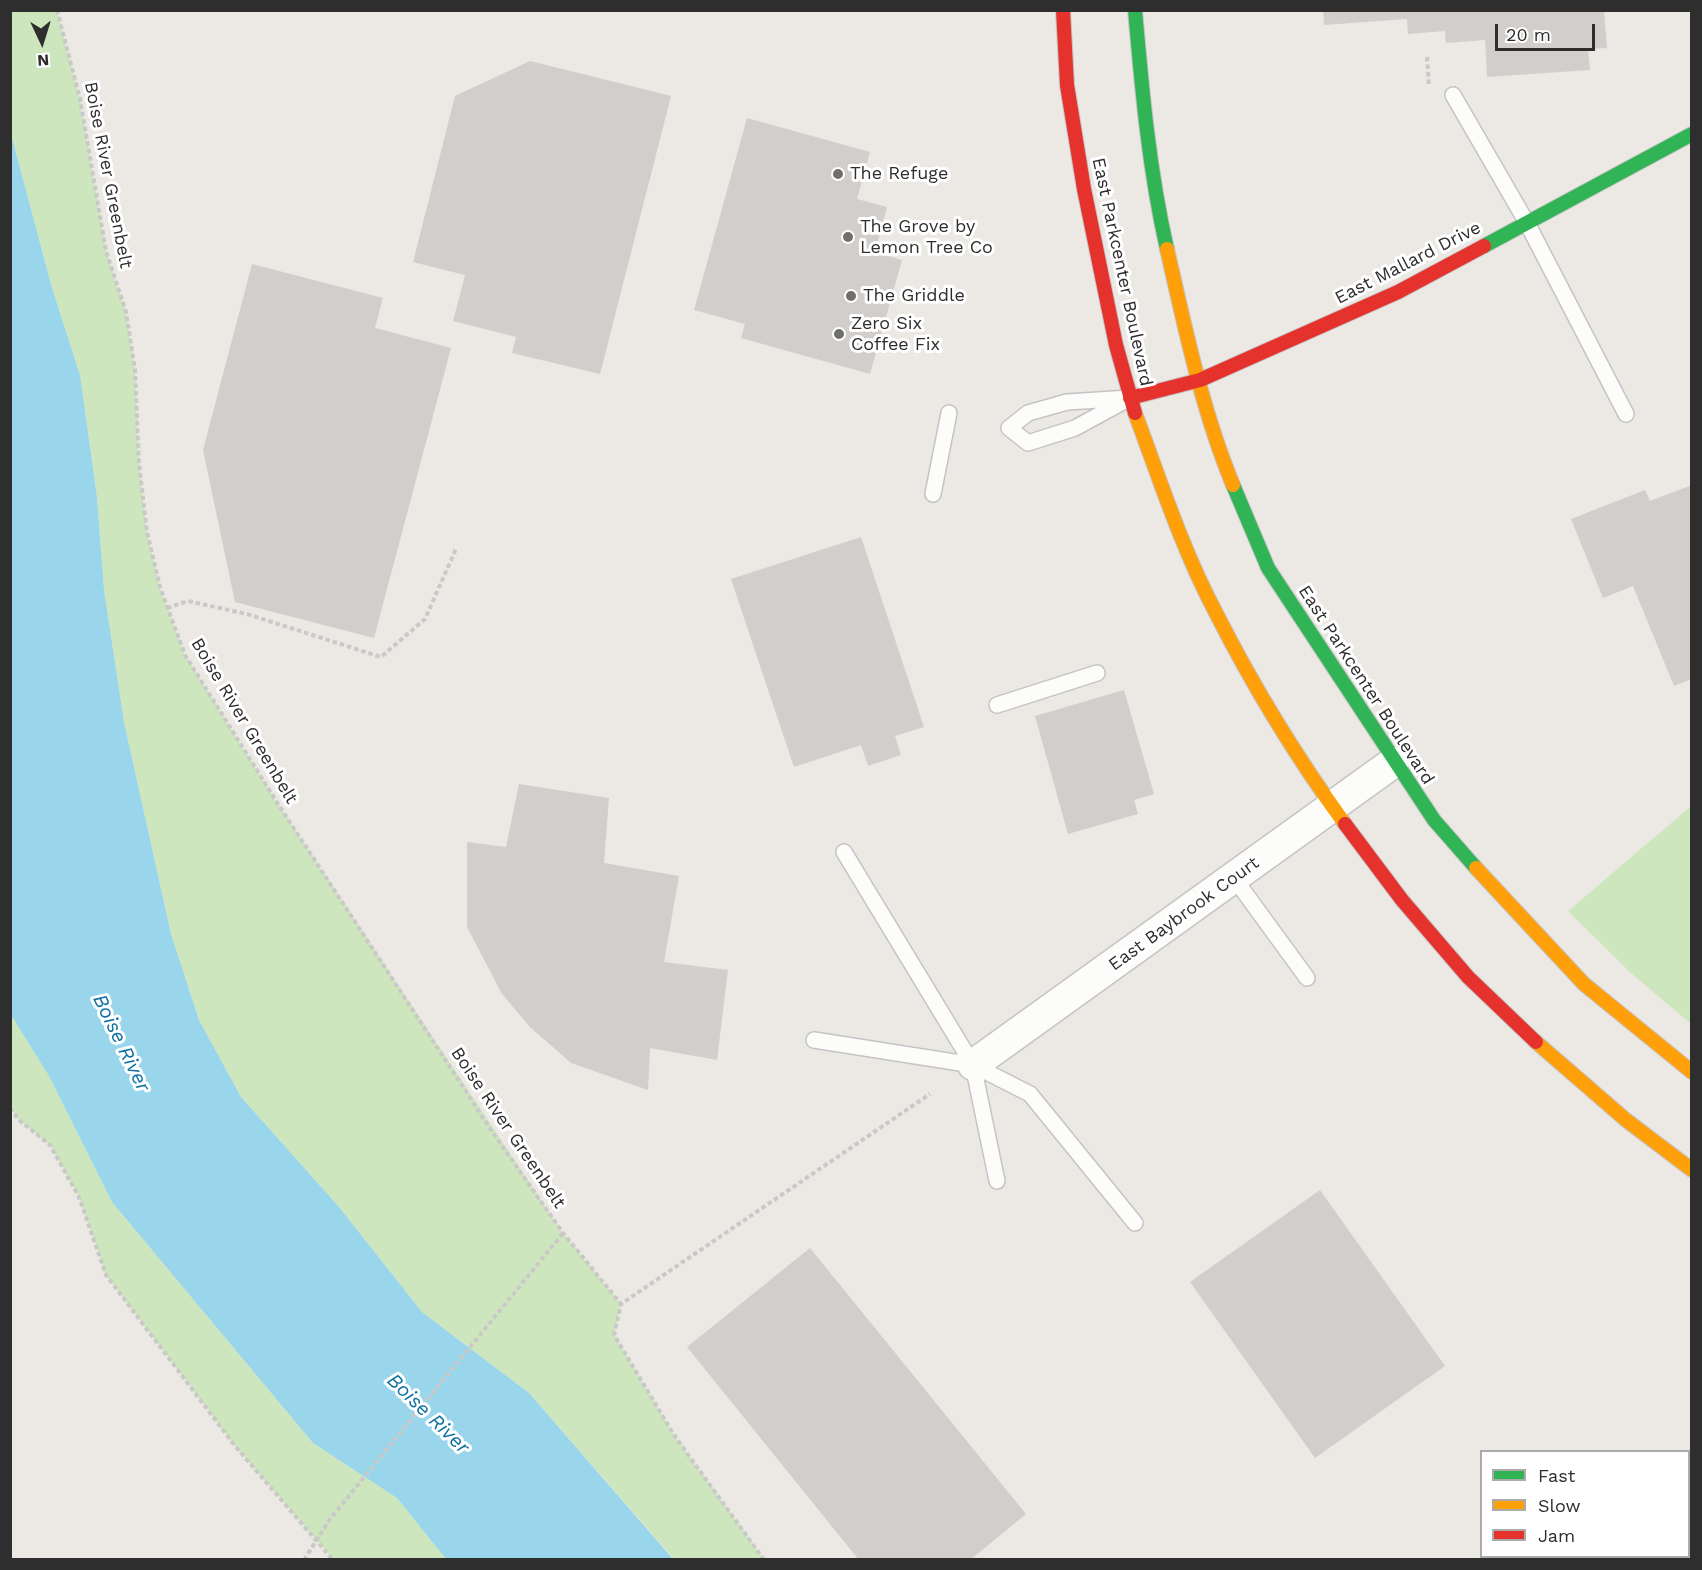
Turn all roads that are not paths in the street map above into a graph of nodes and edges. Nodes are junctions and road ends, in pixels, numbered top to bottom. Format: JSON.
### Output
{"nodes":[{"id":1,"x":1063,"y":10,"type":"edge"},
{"id":2,"x":1135,"y":10,"type":"edge"},
{"id":3,"x":1453,"y":95,"type":"dead end"},
{"id":4,"x":1692,"y":134,"type":"edge"},
{"id":5,"x":1527,"y":223,"type":"junction"},
{"id":6,"x":1200,"y":380,"type":"junction"},
{"id":7,"x":1130,"y":399,"type":"junction"},
{"id":8,"x":950,"y":413,"type":"dead end"},
{"id":9,"x":1626,"y":414,"type":"dead end"},
{"id":10,"x":933,"y":494,"type":"dead end"},
{"id":11,"x":1097,"y":673,"type":"dead end"},
{"id":12,"x":997,"y":705,"type":"dead end"},
{"id":13,"x":1394,"y":762,"type":"junction"},
{"id":14,"x":1332,"y":807,"type":"junction"},
{"id":15,"x":844,"y":852,"type":"dead end"},
{"id":16,"x":1234,"y":878,"type":"junction"},
{"id":17,"x":1307,"y":978,"type":"dead end"},
{"id":18,"x":814,"y":1040,"type":"dead end"},
{"id":19,"x":973,"y":1065,"type":"junction"},
{"id":20,"x":1692,"y":1072,"type":"edge"},
{"id":21,"x":1692,"y":1170,"type":"edge"},
{"id":22,"x":997,"y":1181,"type":"dead end"},
{"id":23,"x":1135,"y":1223,"type":"dead end"}],
"edges":[{"from":1,"to":7,"type":"main road","name":"East Parkcenter Boulevard"},
{"from":2,"to":6,"type":"main road","name":"East Parkcenter Boulevard"},
{"from":3,"to":5,"type":"lane"},
{"from":4,"to":5,"type":"main road","name":"East Mallard Drive"},
{"from":5,"to":6,"type":"main road","name":"East Mallard Drive"},
{"from":5,"to":9,"type":"lane"},
{"from":6,"to":7,"type":"main road","name":"East Mallard Drive"},
{"from":6,"to":13,"type":"main road","name":"East Parkcenter Boulevard"},
{"from":7,"to":7,"type":"lane"},
{"from":7,"to":14,"type":"main road","name":"East Parkcenter Boulevard"},
{"from":8,"to":10,"type":"lane"},
{"from":11,"to":12,"type":"lane"},
{"from":13,"to":14,"type":"street","name":"East Baybrook Court"},
{"from":13,"to":20,"type":"main road","name":"East Parkcenter Boulevard"},
{"from":14,"to":16,"type":"street","name":"East Baybrook Court"},
{"from":14,"to":21,"type":"main road","name":"East Parkcenter Boulevard"},
{"from":15,"to":19,"type":"lane"},
{"from":16,"to":17,"type":"lane"},
{"from":16,"to":19,"type":"street","name":"East Baybrook Court"},
{"from":18,"to":19,"type":"lane"},
{"from":19,"to":22,"type":"lane"},
{"from":19,"to":23,"type":"lane"}]}
